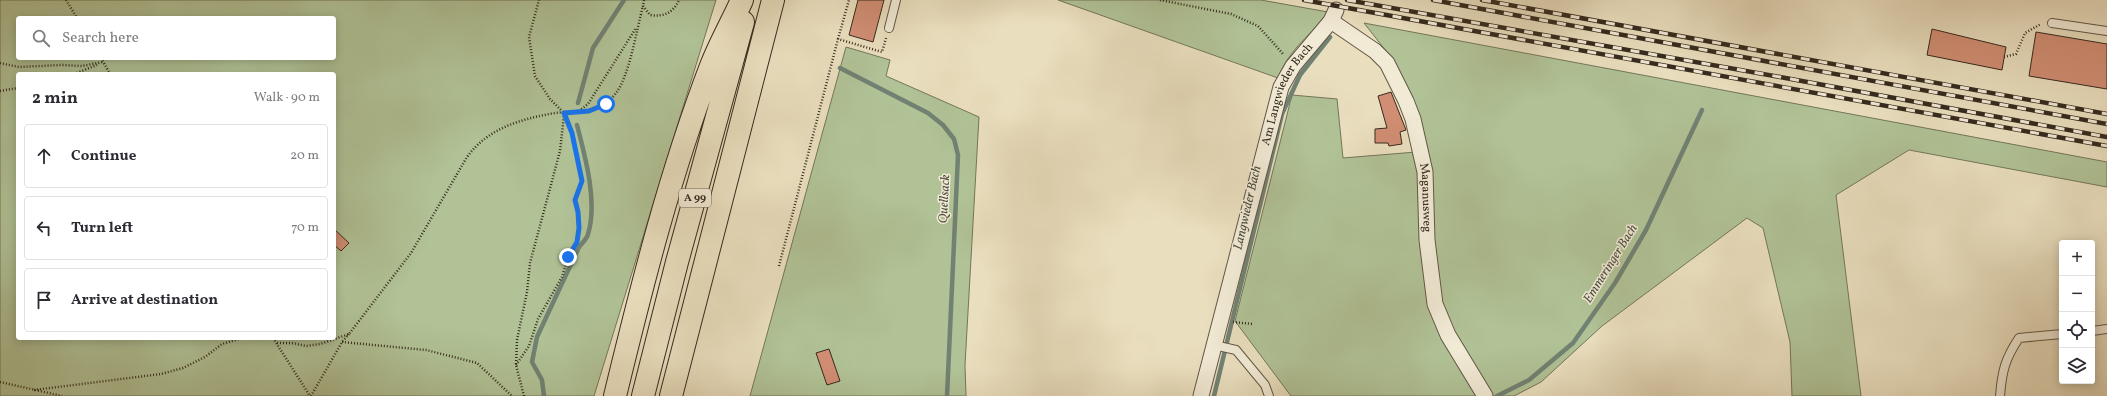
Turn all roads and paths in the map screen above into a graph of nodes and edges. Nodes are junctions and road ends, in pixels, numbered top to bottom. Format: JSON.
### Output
{"nodes":[{"id":1,"x":66,"y":0,"type":"edge"},
{"id":2,"x":539,"y":0,"type":"edge"},
{"id":3,"x":644,"y":0,"type":"edge"},
{"id":4,"x":679,"y":0,"type":"edge"},
{"id":5,"x":742,"y":0,"type":"edge"},
{"id":6,"x":749,"y":0,"type":"edge"},
{"id":7,"x":773,"y":0,"type":"edge"},
{"id":8,"x":849,"y":0,"type":"edge"},
{"id":9,"x":896,"y":0,"type":"edge"},
{"id":10,"x":1160,"y":0,"type":"edge"},
{"id":11,"x":643,"y":6,"type":"junction"},
{"id":12,"x":76,"y":16,"type":"edge"},
{"id":13,"x":1333,"y":16,"type":"joint"},
{"id":14,"x":2052,"y":23,"type":"joint"},
{"id":15,"x":638,"y":26,"type":"junction"},
{"id":16,"x":889,"y":28,"type":"joint"},
{"id":17,"x":2107,"y":30,"type":"edge"},
{"id":18,"x":838,"y":39,"type":"junction"},
{"id":19,"x":2004,"y":57,"type":"dead end"},
{"id":20,"x":103,"y":62,"type":"junction"},
{"id":21,"x":0,"y":63,"type":"edge"},
{"id":22,"x":1293,"y":66,"type":"junction"},
{"id":23,"x":79,"y":72,"type":"edge"},
{"id":24,"x":109,"y":72,"type":"edge"},
{"id":25,"x":16,"y":88,"type":"edge"},
{"id":26,"x":0,"y":91,"type":"edge"},
{"id":27,"x":579,"y":112,"type":"junction"},
{"id":28,"x":564,"y":113,"type":"junction"},
{"id":29,"x":779,"y":266,"type":"dead end"},
{"id":30,"x":1241,"y":322,"type":"dead end"},
{"id":31,"x":1253,"y":324,"type":"dead end"},
{"id":32,"x":2107,"y":329,"type":"edge"},
{"id":33,"x":2095,"y":331,"type":"edge"},
{"id":34,"x":349,"y":334,"type":"junction"},
{"id":35,"x":2059,"y":334,"type":"edge"},
{"id":36,"x":336,"y":338,"type":"edge"},
{"id":37,"x":235,"y":340,"type":"edge"},
{"id":38,"x":275,"y":340,"type":"edge"},
{"id":39,"x":332,"y":340,"type":"edge"},
{"id":40,"x":342,"y":342,"type":"junction"},
{"id":41,"x":277,"y":343,"type":"junction"},
{"id":42,"x":1218,"y":345,"type":"junction"},
{"id":43,"x":516,"y":365,"type":"junction"},
{"id":44,"x":0,"y":382,"type":"edge"},
{"id":45,"x":34,"y":390,"type":"junction"},
{"id":46,"x":62,"y":396,"type":"edge"},
{"id":47,"x":311,"y":396,"type":"edge"},
{"id":48,"x":512,"y":396,"type":"edge"},
{"id":49,"x":524,"y":396,"type":"edge"},
{"id":50,"x":615,"y":396,"type":"edge"},
{"id":51,"x":643,"y":396,"type":"edge"},
{"id":52,"x":671,"y":396,"type":"edge"},
{"id":53,"x":1202,"y":396,"type":"edge"},
{"id":54,"x":1269,"y":396,"type":"edge"},
{"id":55,"x":1485,"y":396,"type":"edge"},
{"id":56,"x":2000,"y":396,"type":"edge"}],
"edges":[{"from":1,"to":12,"type":"path"},
{"from":2,"to":28,"type":"path"},
{"from":3,"to":11,"type":"path"},
{"from":4,"to":11,"type":"path"},
{"from":5,"to":50,"type":"highway"},
{"from":6,"to":51,"type":"highway","number":"A 99"},
{"from":7,"to":52,"type":"highway","number":"A 99"},
{"from":8,"to":18,"type":"path"},
{"from":9,"to":16,"type":"lane"},
{"from":10,"to":22,"type":"path"},
{"from":11,"to":15,"type":"path"},
{"from":13,"to":22,"type":"street","name":"Am Langwieder Bach"},
{"from":13,"to":55,"type":"street","name":"Maganusweg"},
{"from":14,"to":17,"type":"lane"},
{"from":14,"to":19,"type":"path"},
{"from":15,"to":27,"type":"path"},
{"from":15,"to":27,"type":"path"},
{"from":16,"to":18,"type":"path"},
{"from":18,"to":29,"type":"path"},
{"from":20,"to":21,"type":"path"},
{"from":20,"to":23,"type":"path"},
{"from":20,"to":24,"type":"path"},
{"from":22,"to":42,"type":"street","name":"Am Langwieder Bach"},
{"from":25,"to":26,"type":"path"},
{"from":27,"to":28,"type":"path"},
{"from":28,"to":34,"type":"path"},
{"from":28,"to":43,"type":"path"},
{"from":28,"to":43,"type":"path"},
{"from":30,"to":31,"type":"path"},
{"from":32,"to":33,"type":"lane"},
{"from":34,"to":36,"type":"path"},
{"from":34,"to":40,"type":"path"},
{"from":35,"to":56,"type":"lane"},
{"from":37,"to":45,"type":"path"},
{"from":38,"to":41,"type":"path"},
{"from":39,"to":41,"type":"path"},
{"from":40,"to":47,"type":"path"},
{"from":40,"to":48,"type":"path"},
{"from":41,"to":47,"type":"path"},
{"from":42,"to":53,"type":"street","name":"Am Langwieder Bach"},
{"from":42,"to":54,"type":"lane"},
{"from":43,"to":49,"type":"path"},
{"from":44,"to":45,"type":"path"},
{"from":45,"to":46,"type":"path"}]}
